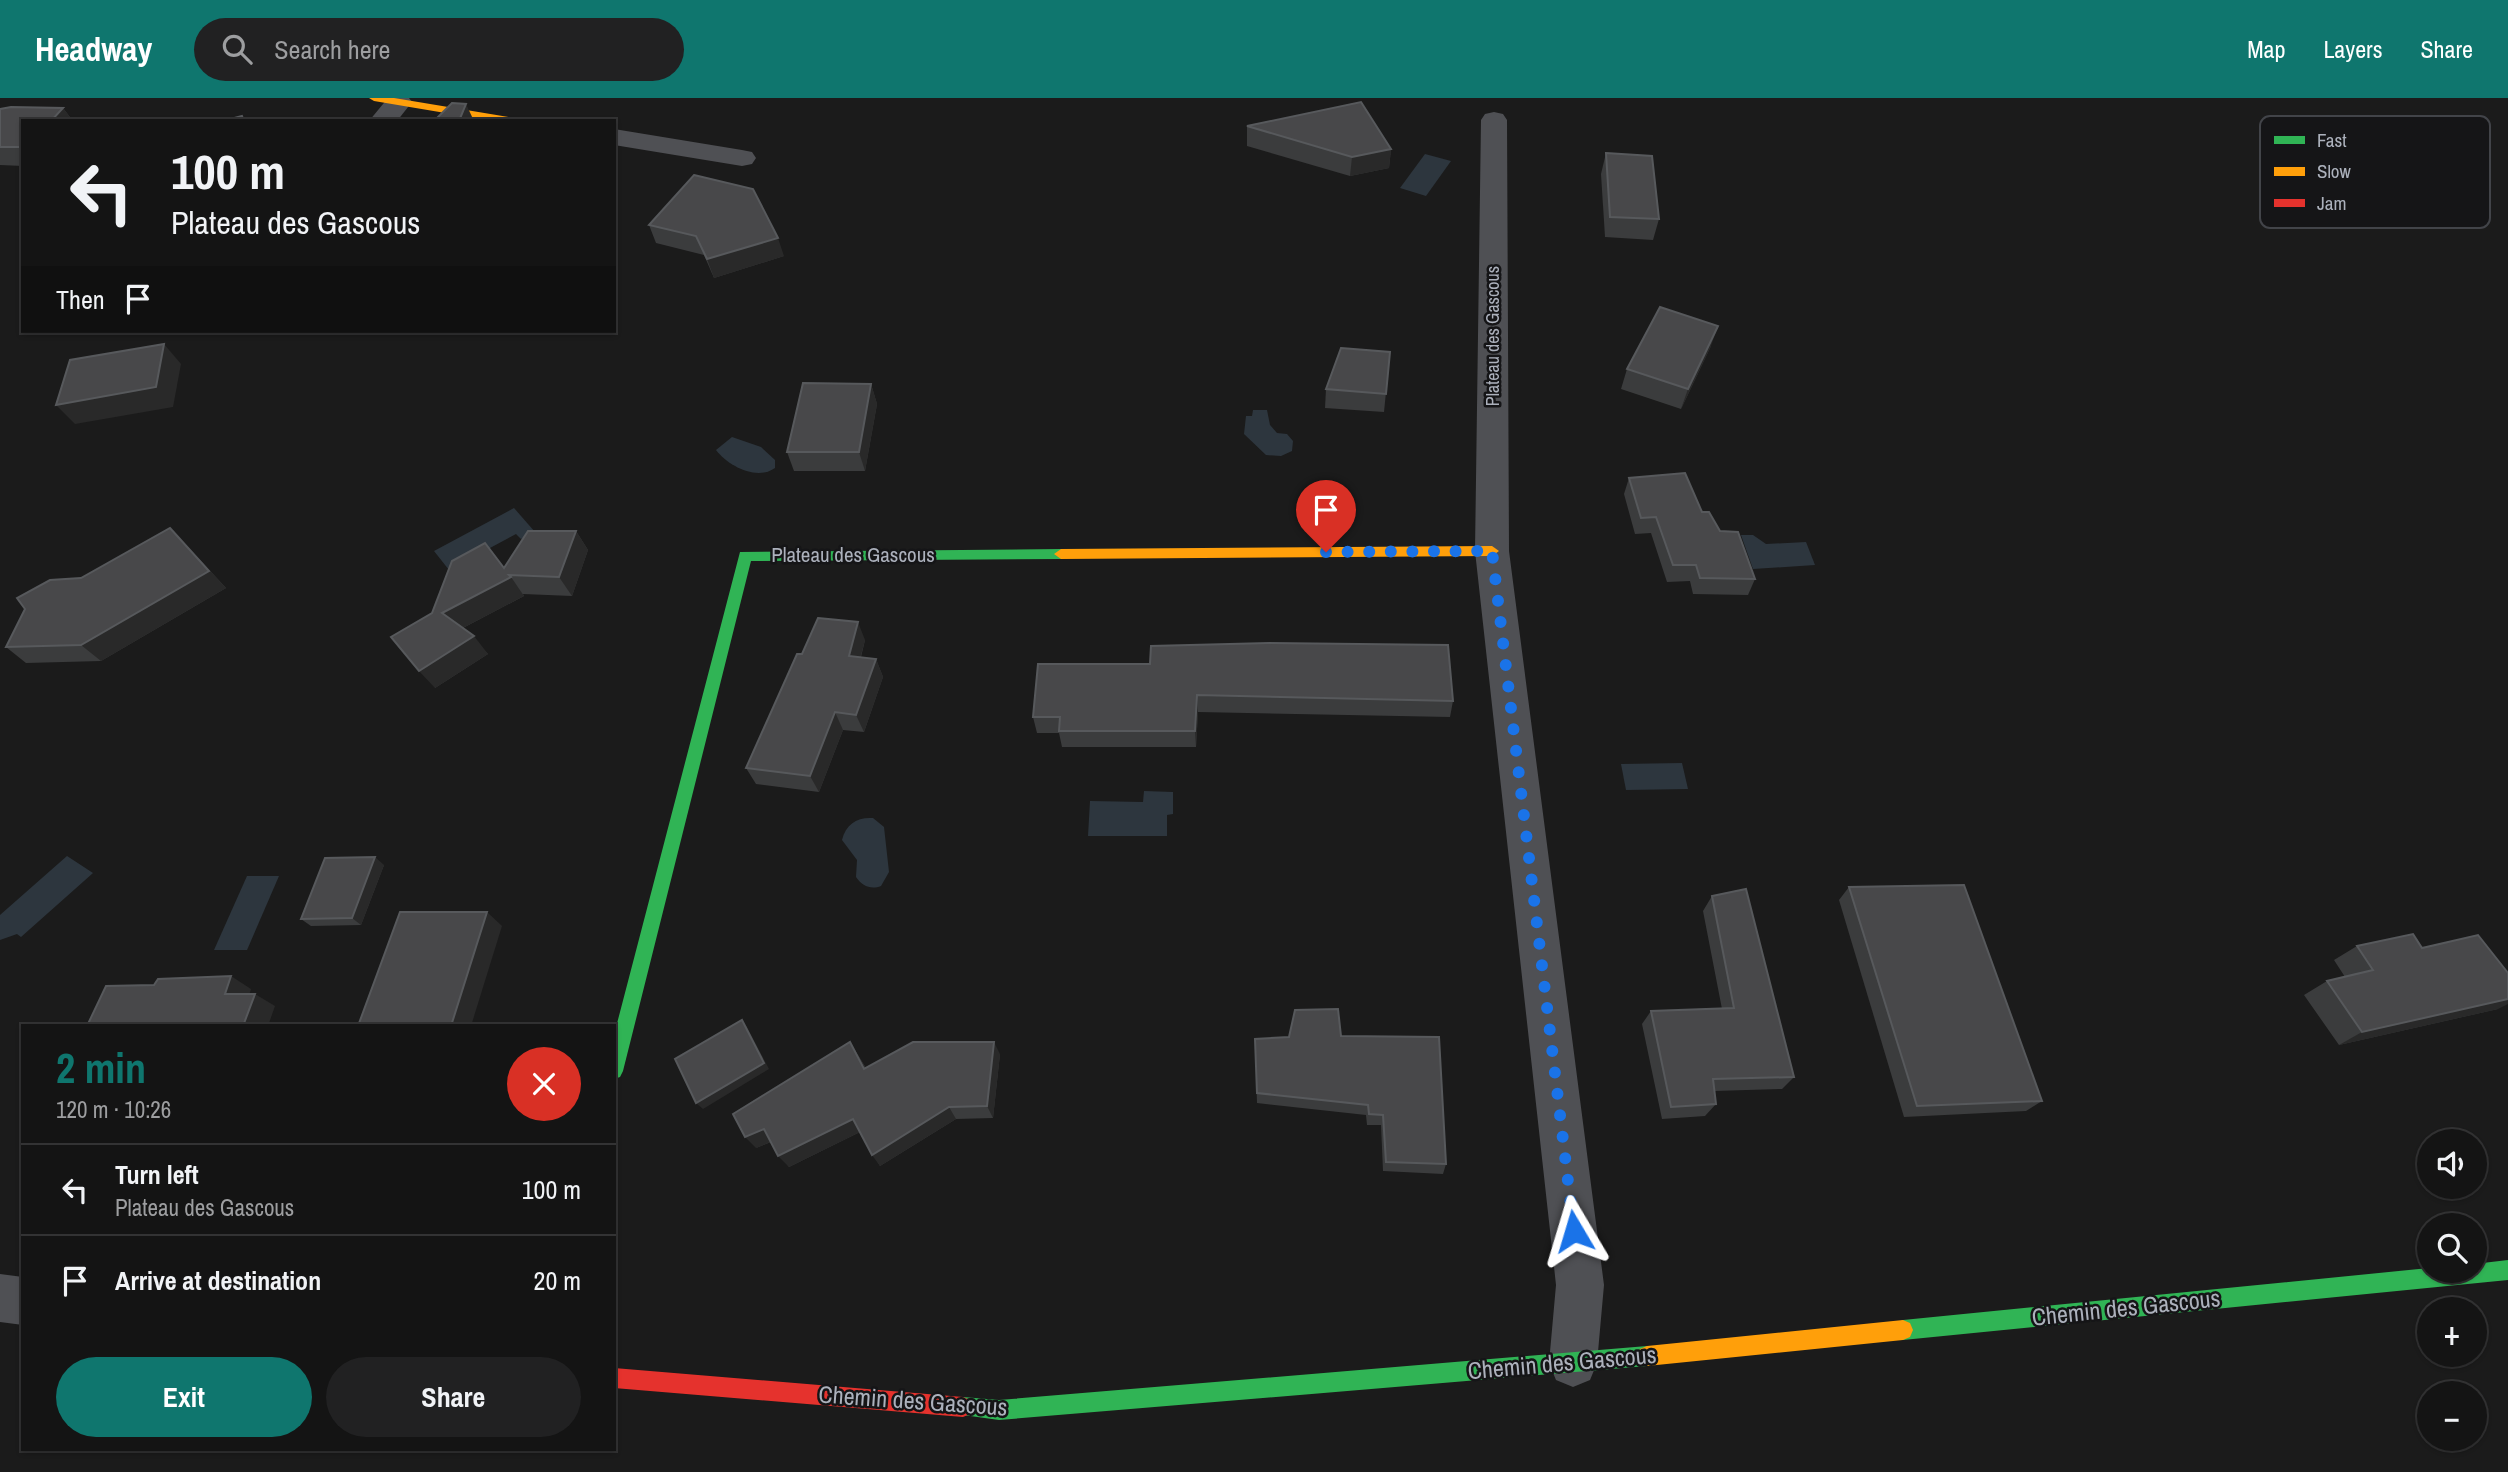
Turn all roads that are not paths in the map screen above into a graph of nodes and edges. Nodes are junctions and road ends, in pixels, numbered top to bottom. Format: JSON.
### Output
{"nodes":[{"id":1,"x":385,"y":107,"type":"edge"},
{"id":2,"x":496,"y":119,"type":"edge"},
{"id":3,"x":1494,"y":120,"type":"dead end"},
{"id":4,"x":616,"y":137,"type":"edge"},
{"id":5,"x":742,"y":158,"type":"dead end"},
{"id":6,"x":1492,"y":551,"type":"junction"},
{"id":7,"x":616,"y":1062,"type":"edge"},
{"id":8,"x":2508,"y":1270,"type":"edge"},
{"id":9,"x":0,"y":1298,"type":"edge"},
{"id":10,"x":21,"y":1301,"type":"edge"},
{"id":11,"x":1573,"y":1363,"type":"junction"},
{"id":12,"x":616,"y":1378,"type":"edge"}],
"edges":[{"from":1,"to":2,"type":"street"},
{"from":3,"to":6,"type":"street","name":"Plateau des Gascous"},
{"from":4,"to":5,"type":"street"},
{"from":6,"to":7,"type":"street","name":"Plateau des Gascous"},
{"from":6,"to":11,"type":"street","name":"Plateau des Gascous"},
{"from":8,"to":11,"type":"street","name":"Chemin des Gascous"},
{"from":9,"to":10,"type":"street"},
{"from":11,"to":12,"type":"street","name":"Chemin des Gascous"}]}
